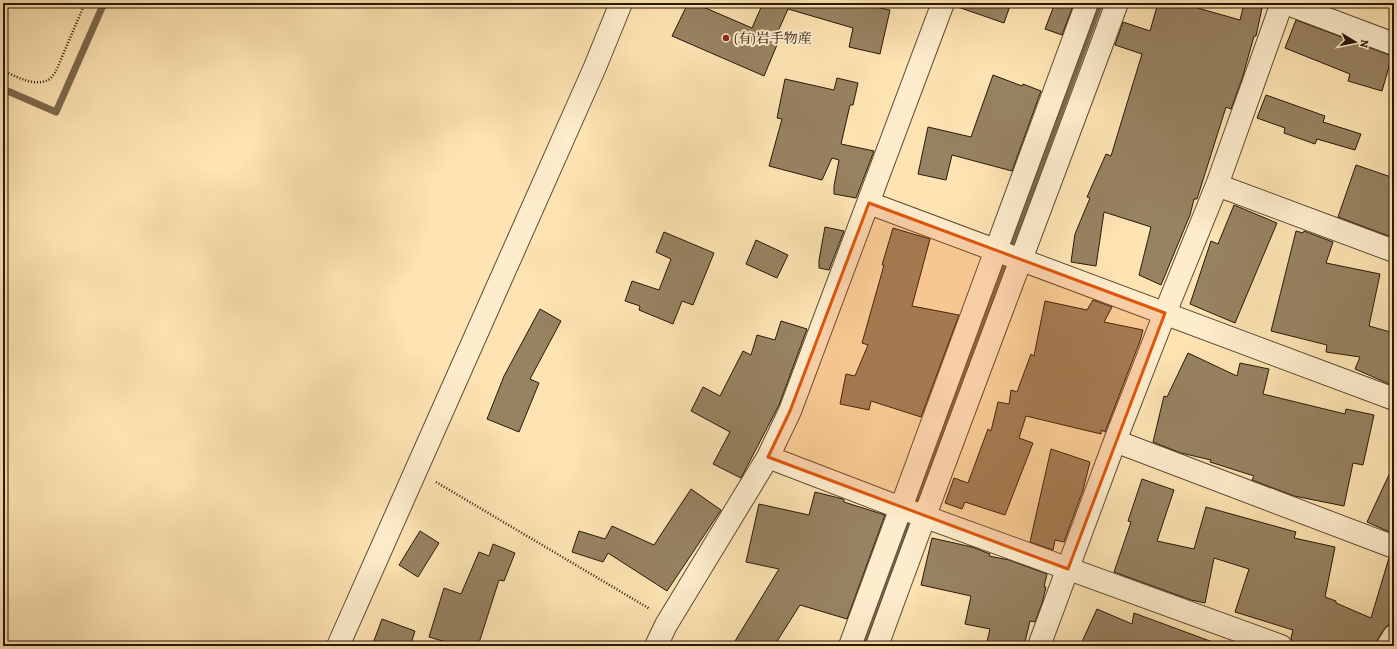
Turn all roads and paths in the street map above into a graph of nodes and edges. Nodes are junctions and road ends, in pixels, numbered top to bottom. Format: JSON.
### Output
{"nodes":[{"id":1,"x":85,"y":3,"type":"edge"},
{"id":2,"x":621,"y":3,"type":"edge"},
{"id":3,"x":943,"y":3,"type":"edge"},
{"id":4,"x":1087,"y":3,"type":"edge"},
{"id":5,"x":1117,"y":3,"type":"edge"},
{"id":6,"x":1284,"y":3,"type":"edge"},
{"id":7,"x":1394,"y":44,"type":"edge"},
{"id":8,"x":3,"y":71,"type":"edge"},
{"id":9,"x":1217,"y":185,"type":"junction"},
{"id":10,"x":868,"y":203,"type":"junction"},
{"id":11,"x":997,"y":250,"type":"junction"},
{"id":12,"x":1394,"y":251,"type":"edge"},
{"id":13,"x":1022,"y":259,"type":"junction"},
{"id":14,"x":1165,"y":313,"type":"junction"},
{"id":15,"x":1394,"y":399,"type":"edge"},
{"id":16,"x":1115,"y":441,"type":"junction"},
{"id":17,"x":768,"y":457,"type":"junction"},
{"id":18,"x":417,"y":470,"type":"junction"},
{"id":19,"x":901,"y":508,"type":"junction"},
{"id":20,"x":924,"y":516,"type":"junction"},
{"id":21,"x":1394,"y":546,"type":"edge"},
{"id":22,"x":1068,"y":569,"type":"junction"},
{"id":23,"x":669,"y":621,"type":"junction"},
{"id":24,"x":1394,"y":636,"type":"edge"},
{"id":25,"x":338,"y":646,"type":"edge"},
{"id":26,"x":656,"y":646,"type":"edge"},
{"id":27,"x":850,"y":646,"type":"edge"},
{"id":28,"x":877,"y":646,"type":"edge"},
{"id":29,"x":1039,"y":646,"type":"edge"},
{"id":30,"x":1281,"y":646,"type":"edge"},
{"id":31,"x":1388,"y":646,"type":"edge"}],
"edges":[{"from":1,"to":8,"type":"path"},
{"from":2,"to":18,"type":"street"},
{"from":3,"to":10,"type":"street"},
{"from":4,"to":11,"type":"street"},
{"from":5,"to":13,"type":"street"},
{"from":6,"to":7,"type":"street"},
{"from":6,"to":9,"type":"street"},
{"from":9,"to":12,"type":"street"},
{"from":9,"to":14,"type":"street"},
{"from":10,"to":11,"type":"street"},
{"from":10,"to":17,"type":"street"},
{"from":11,"to":13,"type":"street"},
{"from":11,"to":19,"type":"street"},
{"from":13,"to":14,"type":"street"},
{"from":13,"to":20,"type":"street"},
{"from":14,"to":15,"type":"street"},
{"from":14,"to":16,"type":"street"},
{"from":16,"to":21,"type":"street"},
{"from":16,"to":22,"type":"street"},
{"from":17,"to":19,"type":"street"},
{"from":17,"to":23,"type":"street"},
{"from":18,"to":23,"type":"path"},
{"from":18,"to":25,"type":"street"},
{"from":19,"to":20,"type":"street"},
{"from":19,"to":27,"type":"street"},
{"from":20,"to":22,"type":"street"},
{"from":20,"to":28,"type":"street"},
{"from":22,"to":29,"type":"street"},
{"from":22,"to":30,"type":"street"},
{"from":23,"to":26,"type":"street"},
{"from":24,"to":31,"type":"street"}]}
